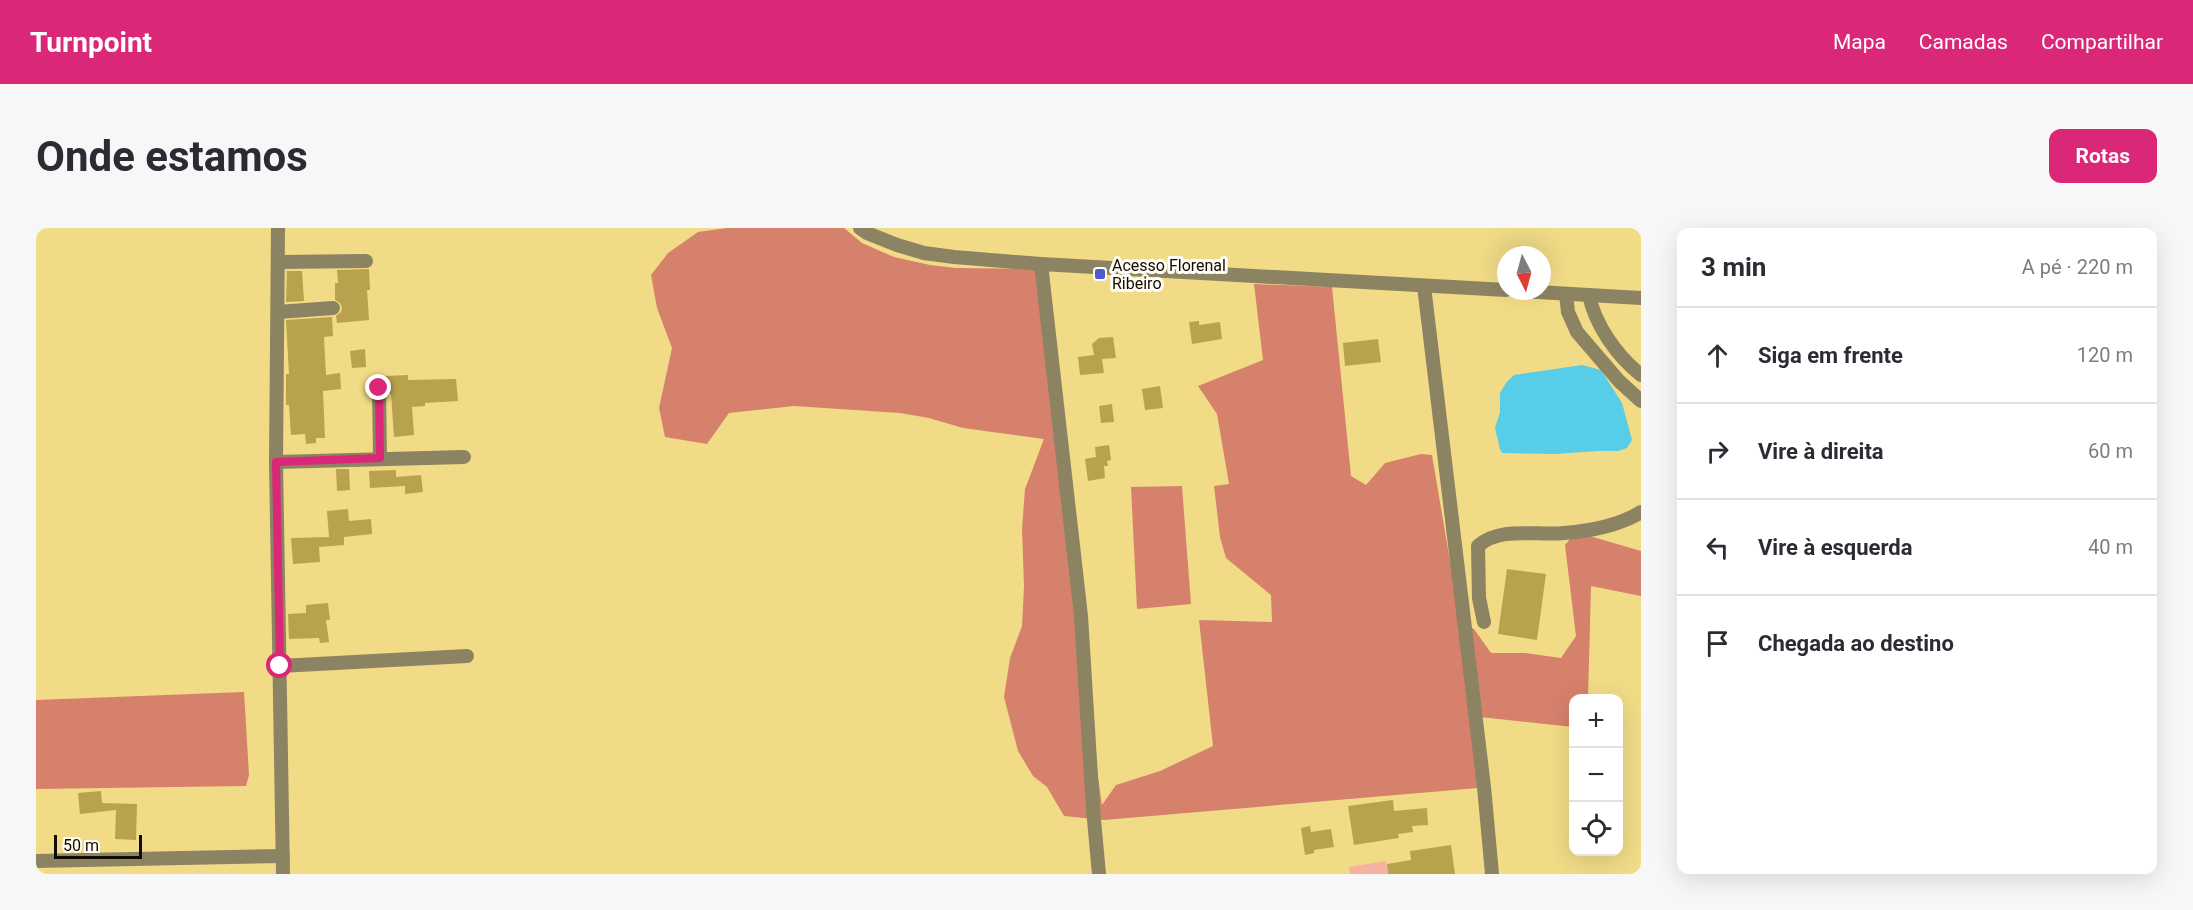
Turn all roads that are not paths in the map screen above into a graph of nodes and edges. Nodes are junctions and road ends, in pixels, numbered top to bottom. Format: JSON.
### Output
{"nodes":[{"id":1,"x":278,"y":228,"type":"edge"},
{"id":2,"x":860,"y":228,"type":"edge"},
{"id":3,"x":366,"y":261,"type":"dead end"},
{"id":4,"x":278,"y":262,"type":"junction"},
{"id":5,"x":1041,"y":264,"type":"junction"},
{"id":6,"x":1424,"y":286,"type":"junction"},
{"id":7,"x":1497,"y":290,"type":"edge"},
{"id":8,"x":1551,"y":293,"type":"edge"},
{"id":9,"x":1566,"y":294,"type":"junction"},
{"id":10,"x":1589,"y":295,"type":"junction"},
{"id":11,"x":1641,"y":298,"type":"edge"},
{"id":12,"x":333,"y":308,"type":"dead end"},
{"id":13,"x":278,"y":312,"type":"junction"},
{"id":14,"x":1641,"y":375,"type":"edge"},
{"id":15,"x":379,"y":388,"type":"dead end"},
{"id":16,"x":1641,"y":401,"type":"edge"},
{"id":17,"x":464,"y":457,"type":"dead end"},
{"id":18,"x":380,"y":458,"type":"junction"},
{"id":19,"x":276,"y":462,"type":"junction"},
{"id":20,"x":1641,"y":512,"type":"edge"},
{"id":21,"x":1484,"y":622,"type":"dead end"},
{"id":22,"x":467,"y":656,"type":"dead end"},
{"id":23,"x":280,"y":666,"type":"junction"},
{"id":24,"x":283,"y":855,"type":"junction"},
{"id":25,"x":36,"y":861,"type":"edge"},
{"id":26,"x":283,"y":874,"type":"edge"},
{"id":27,"x":1099,"y":874,"type":"edge"},
{"id":28,"x":1492,"y":874,"type":"edge"}],
"edges":[{"from":1,"to":4,"type":"street"},
{"from":2,"to":5,"type":"street"},
{"from":3,"to":4,"type":"street"},
{"from":4,"to":13,"type":"street"},
{"from":5,"to":6,"type":"street"},
{"from":5,"to":27,"type":"street"},
{"from":6,"to":7,"type":"street"},
{"from":6,"to":28,"type":"street"},
{"from":8,"to":9,"type":"street"},
{"from":9,"to":10,"type":"street"},
{"from":9,"to":16,"type":"street"},
{"from":10,"to":11,"type":"street"},
{"from":10,"to":14,"type":"street"},
{"from":12,"to":13,"type":"street"},
{"from":13,"to":19,"type":"street"},
{"from":15,"to":18,"type":"street"},
{"from":17,"to":18,"type":"street"},
{"from":18,"to":19,"type":"street"},
{"from":19,"to":23,"type":"street"},
{"from":20,"to":21,"type":"street"},
{"from":22,"to":23,"type":"street"},
{"from":23,"to":24,"type":"street"},
{"from":24,"to":25,"type":"street"},
{"from":24,"to":26,"type":"street"}]}
